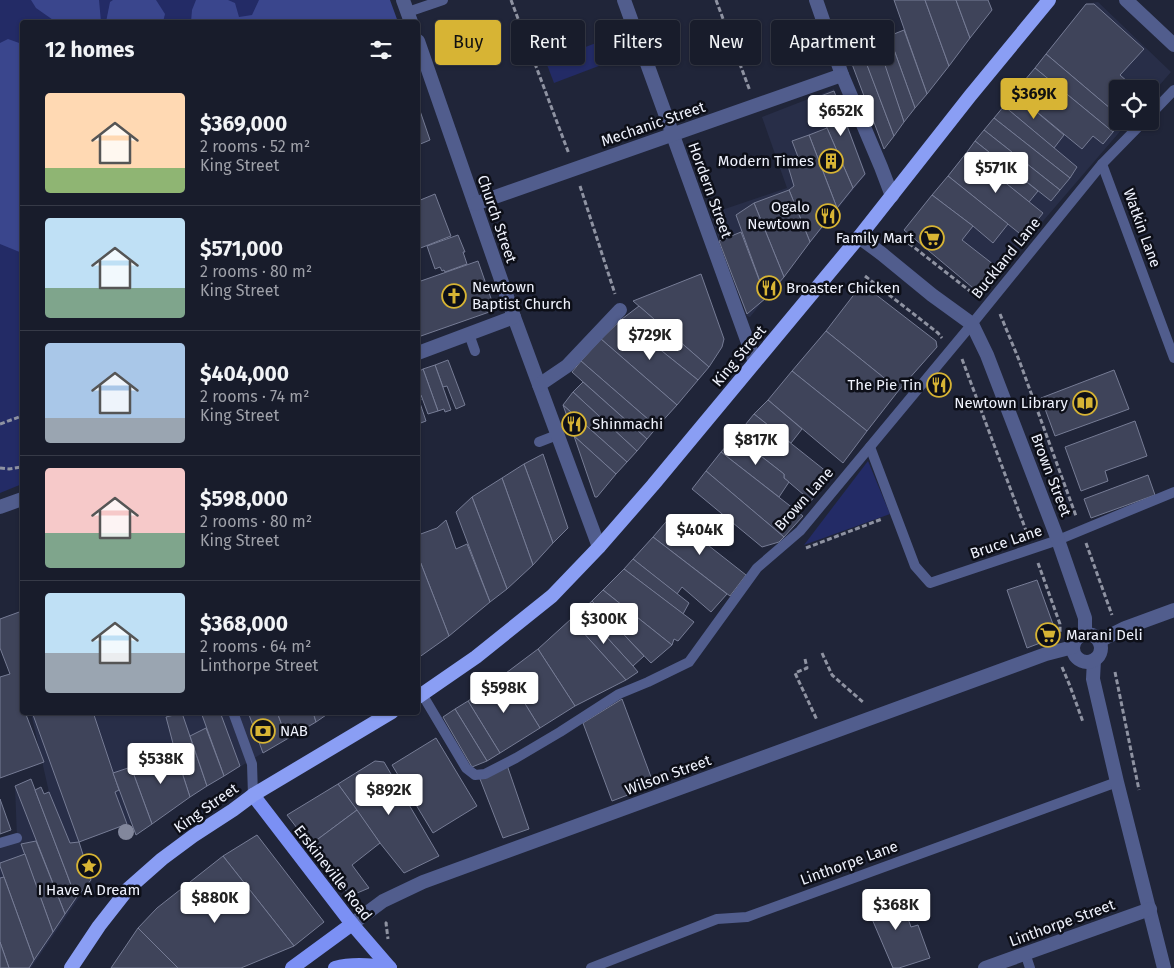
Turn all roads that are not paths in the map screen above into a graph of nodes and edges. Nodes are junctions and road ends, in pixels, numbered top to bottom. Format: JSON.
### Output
{"nodes":[{"id":1,"x":443,"y":0,"type":"edge"},
{"id":2,"x":624,"y":0,"type":"edge"},
{"id":3,"x":816,"y":0,"type":"edge"},
{"id":4,"x":1126,"y":0,"type":"edge"},
{"id":5,"x":1042,"y":3,"type":"edge"},
{"id":6,"x":407,"y":12,"type":"edge"},
{"id":7,"x":1174,"y":45,"type":"edge"},
{"id":8,"x":420,"y":47,"type":"edge"},
{"id":9,"x":842,"y":75,"type":"junction"},
{"id":10,"x":1174,"y":90,"type":"edge"},
{"id":11,"x":1159,"y":105,"type":"edge"},
{"id":12,"x":1135,"y":130,"type":"edge"},
{"id":13,"x":673,"y":134,"type":"junction"},
{"id":14,"x":1102,"y":164,"type":"junction"},
{"id":15,"x":892,"y":196,"type":"junction"},
{"id":16,"x":475,"y":204,"type":"junction"},
{"id":17,"x":859,"y":237,"type":"junction"},
{"id":18,"x":620,"y":310,"type":"dead end"},
{"id":19,"x":514,"y":317,"type":"junction"},
{"id":20,"x":972,"y":324,"type":"junction"},
{"id":21,"x":469,"y":334,"type":"junction"},
{"id":22,"x":475,"y":351,"type":"dead end"},
{"id":23,"x":420,"y":352,"type":"edge"},
{"id":24,"x":1174,"y":358,"type":"edge"},
{"id":25,"x":755,"y":362,"type":"junction"},
{"id":26,"x":539,"y":386,"type":"junction"},
{"id":27,"x":557,"y":435,"type":"junction"},
{"id":28,"x":539,"y":442,"type":"dead end"},
{"id":29,"x":870,"y":447,"type":"junction"},
{"id":30,"x":1174,"y":492,"type":"edge"},
{"id":31,"x":20,"y":500,"type":"edge"},
{"id":32,"x":0,"y":507,"type":"edge"},
{"id":33,"x":1058,"y":540,"type":"junction"},
{"id":34,"x":599,"y":547,"type":"junction"},
{"id":35,"x":1174,"y":610,"type":"edge"},
{"id":36,"x":1085,"y":634,"type":"junction"},
{"id":37,"x":1099,"y":642,"type":"junction"},
{"id":38,"x":1073,"y":647,"type":"junction"},
{"id":39,"x":1094,"y":660,"type":"junction"},
{"id":40,"x":420,"y":695,"type":"edge"},
{"id":41,"x":234,"y":715,"type":"edge"},
{"id":42,"x":387,"y":715,"type":"edge"},
{"id":43,"x":1117,"y":782,"type":"junction"},
{"id":44,"x":253,"y":795,"type":"junction"},
{"id":45,"x":17,"y":838,"type":"dead end"},
{"id":46,"x":0,"y":844,"type":"edge"},
{"id":47,"x":1150,"y":909,"type":"junction"},
{"id":48,"x":352,"y":924,"type":"junction"},
{"id":49,"x":1025,"y":953,"type":"junction"},
{"id":50,"x":71,"y":968,"type":"edge"},
{"id":51,"x":292,"y":968,"type":"edge"},
{"id":52,"x":335,"y":968,"type":"edge"},
{"id":53,"x":390,"y":968,"type":"edge"},
{"id":54,"x":591,"y":968,"type":"edge"},
{"id":55,"x":985,"y":968,"type":"edge"},
{"id":56,"x":1030,"y":968,"type":"edge"},
{"id":57,"x":1164,"y":968,"type":"edge"}],
"edges":[{"from":1,"to":6,"type":"lane"},
{"from":2,"to":13,"type":"street","name":"Hordern Street"},
{"from":3,"to":9,"type":"street"},
{"from":4,"to":7,"type":"street"},
{"from":5,"to":15,"type":"highway","name":"King Street"},
{"from":8,"to":16,"type":"street","name":"Church Street"},
{"from":9,"to":13,"type":"street","name":"Mechanic Street"},
{"from":9,"to":15,"type":"street"},
{"from":10,"to":11,"type":"lane"},
{"from":12,"to":14,"type":"lane","name":"Buckland Lane"},
{"from":13,"to":16,"type":"street","name":"Mechanic Street"},
{"from":13,"to":25,"type":"street","name":"Hordern Street"},
{"from":14,"to":20,"type":"lane","name":"Buckland Lane"},
{"from":14,"to":24,"type":"lane","name":"Watkin Lane"},
{"from":15,"to":17,"type":"highway","name":"King Street"},
{"from":16,"to":19,"type":"street","name":"Church Street"},
{"from":17,"to":20,"type":"street","name":"Brown Street"},
{"from":17,"to":25,"type":"highway","name":"King Street"},
{"from":18,"to":26,"type":"street"},
{"from":19,"to":21,"type":"street"},
{"from":19,"to":26,"type":"street","name":"Church Street"},
{"from":20,"to":29,"type":"lane","name":"Brown Lane"},
{"from":20,"to":33,"type":"street","name":"Brown Street"},
{"from":21,"to":22,"type":"lane"},
{"from":21,"to":23,"type":"street"},
{"from":25,"to":34,"type":"highway","name":"King Street"},
{"from":26,"to":27,"type":"street","name":"Church Street"},
{"from":27,"to":28,"type":"lane"},
{"from":27,"to":34,"type":"street","name":"Church Street"},
{"from":29,"to":33,"type":"lane","name":"Bruce Lane"},
{"from":29,"to":40,"type":"lane","name":"Brown Lane"},
{"from":30,"to":33,"type":"lane","name":"Bruce Lane"},
{"from":31,"to":32,"type":"street"},
{"from":33,"to":36,"type":"street","name":"Brown Street"},
{"from":34,"to":40,"type":"highway","name":"King Street"},
{"from":35,"to":37,"type":"street"},
{"from":36,"to":37,"type":"street"},
{"from":36,"to":38,"type":"street"},
{"from":37,"to":39,"type":"street"},
{"from":38,"to":39,"type":"street"},
{"from":38,"to":48,"type":"street","name":"Wilson Street"},
{"from":39,"to":43,"type":"street"},
{"from":41,"to":44,"type":"lane"},
{"from":42,"to":44,"type":"highway","name":"King Street"},
{"from":43,"to":47,"type":"street"},
{"from":43,"to":54,"type":"lane","name":"Linthorpe Lane"},
{"from":44,"to":48,"type":"main road","name":"Erskineville Road"},
{"from":44,"to":50,"type":"highway","name":"King Street"},
{"from":45,"to":46,"type":"lane"},
{"from":47,"to":49,"type":"street","name":"Linthorpe Street"},
{"from":47,"to":57,"type":"street"},
{"from":48,"to":51,"type":"main road","name":"Wilson Street"},
{"from":48,"to":53,"type":"main road","name":"Erskineville Road"},
{"from":49,"to":55,"type":"street","name":"Linthorpe Street"},
{"from":49,"to":56,"type":"lane"},
{"from":52,"to":53,"type":"main road"}]}
